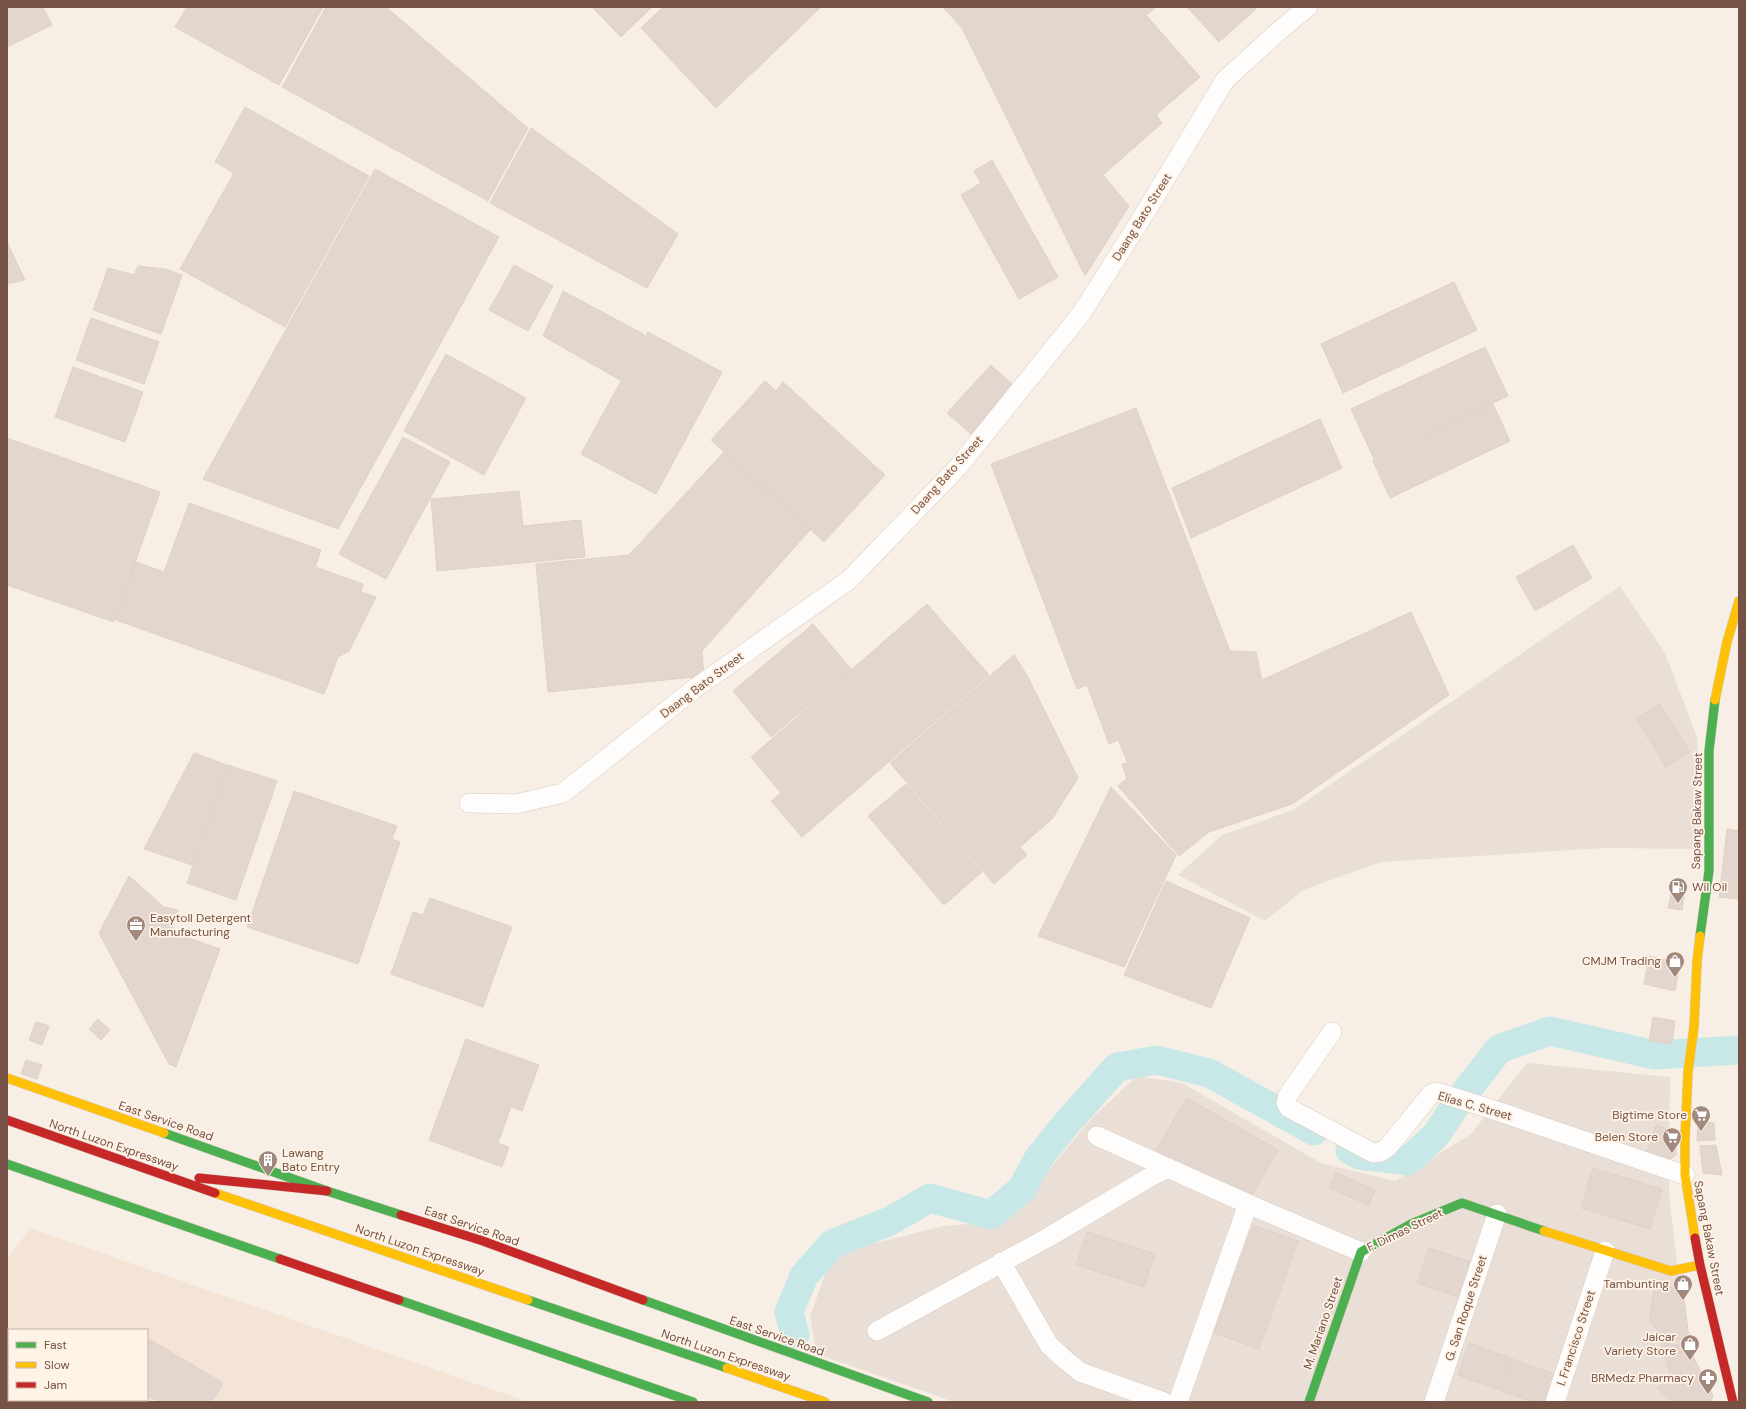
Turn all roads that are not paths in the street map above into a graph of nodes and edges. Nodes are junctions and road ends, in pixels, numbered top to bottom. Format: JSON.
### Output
{"nodes":[{"id":1,"x":1308,"y":7,"type":"edge"},
{"id":2,"x":1739,"y":601,"type":"edge"},
{"id":3,"x":469,"y":803,"type":"dead end"},
{"id":4,"x":1332,"y":1032,"type":"dead end"},
{"id":5,"x":7,"y":1078,"type":"edge"},
{"id":6,"x":7,"y":1120,"type":"edge"},
{"id":7,"x":1097,"y":1136,"type":"dead end"},
{"id":8,"x":7,"y":1164,"type":"edge"},
{"id":9,"x":1169,"y":1168,"type":"junction"},
{"id":10,"x":160,"y":1174,"type":"junction"},
{"id":11,"x":1685,"y":1175,"type":"junction"},
{"id":12,"x":327,"y":1190,"type":"junction"},
{"id":13,"x":1248,"y":1204,"type":"junction"},
{"id":14,"x":1497,"y":1214,"type":"junction"},
{"id":15,"x":1606,"y":1251,"type":"junction"},
{"id":16,"x":1361,"y":1252,"type":"junction"},
{"id":17,"x":1001,"y":1262,"type":"junction"},
{"id":18,"x":1700,"y":1265,"type":"junction"},
{"id":19,"x":877,"y":1331,"type":"dead end"},
{"id":20,"x":1730,"y":1400,"type":"edge"},
{"id":21,"x":693,"y":1402,"type":"edge"},
{"id":22,"x":825,"y":1402,"type":"edge"},
{"id":23,"x":928,"y":1402,"type":"edge"},
{"id":24,"x":1164,"y":1402,"type":"edge"},
{"id":25,"x":1178,"y":1402,"type":"edge"},
{"id":26,"x":1309,"y":1402,"type":"edge"},
{"id":27,"x":1434,"y":1402,"type":"edge"},
{"id":28,"x":1555,"y":1402,"type":"edge"}],
"edges":[{"from":1,"to":3,"type":"street","name":"Daang Bato Street"},
{"from":2,"to":11,"type":"main road","name":"Sapang Bakaw Street"},
{"from":4,"to":11,"type":"street","name":"Elias C. Street"},
{"from":5,"to":12,"type":"main road","name":"East Service Road"},
{"from":6,"to":10,"type":"main road","name":"North Luzon Expressway"},
{"from":7,"to":9,"type":"street","name":"F. Dimas Street"},
{"from":8,"to":21,"type":"main road"},
{"from":9,"to":13,"type":"street","name":"F. Dimas Street"},
{"from":9,"to":17,"type":"street"},
{"from":10,"to":12,"type":"main road"},
{"from":10,"to":22,"type":"main road","name":"North Luzon Expressway"},
{"from":11,"to":18,"type":"main road","name":"Sapang Bakaw Street"},
{"from":12,"to":23,"type":"main road","name":"East Service Road"},
{"from":13,"to":16,"type":"street","name":"F. Dimas Street"},
{"from":13,"to":25,"type":"street"},
{"from":14,"to":15,"type":"main road","name":"F. Dimas Street"},
{"from":14,"to":16,"type":"main road","name":"F. Dimas Street"},
{"from":14,"to":27,"type":"street","name":"G. San Roque Street"},
{"from":15,"to":18,"type":"main road","name":"F. Dimas Street"},
{"from":15,"to":28,"type":"street","name":"I. Francisco Street"},
{"from":16,"to":26,"type":"main road","name":"M. Mariano Street"},
{"from":17,"to":19,"type":"street"},
{"from":17,"to":24,"type":"street"},
{"from":18,"to":20,"type":"main road","name":"Sapang Bakaw Street"}]}
